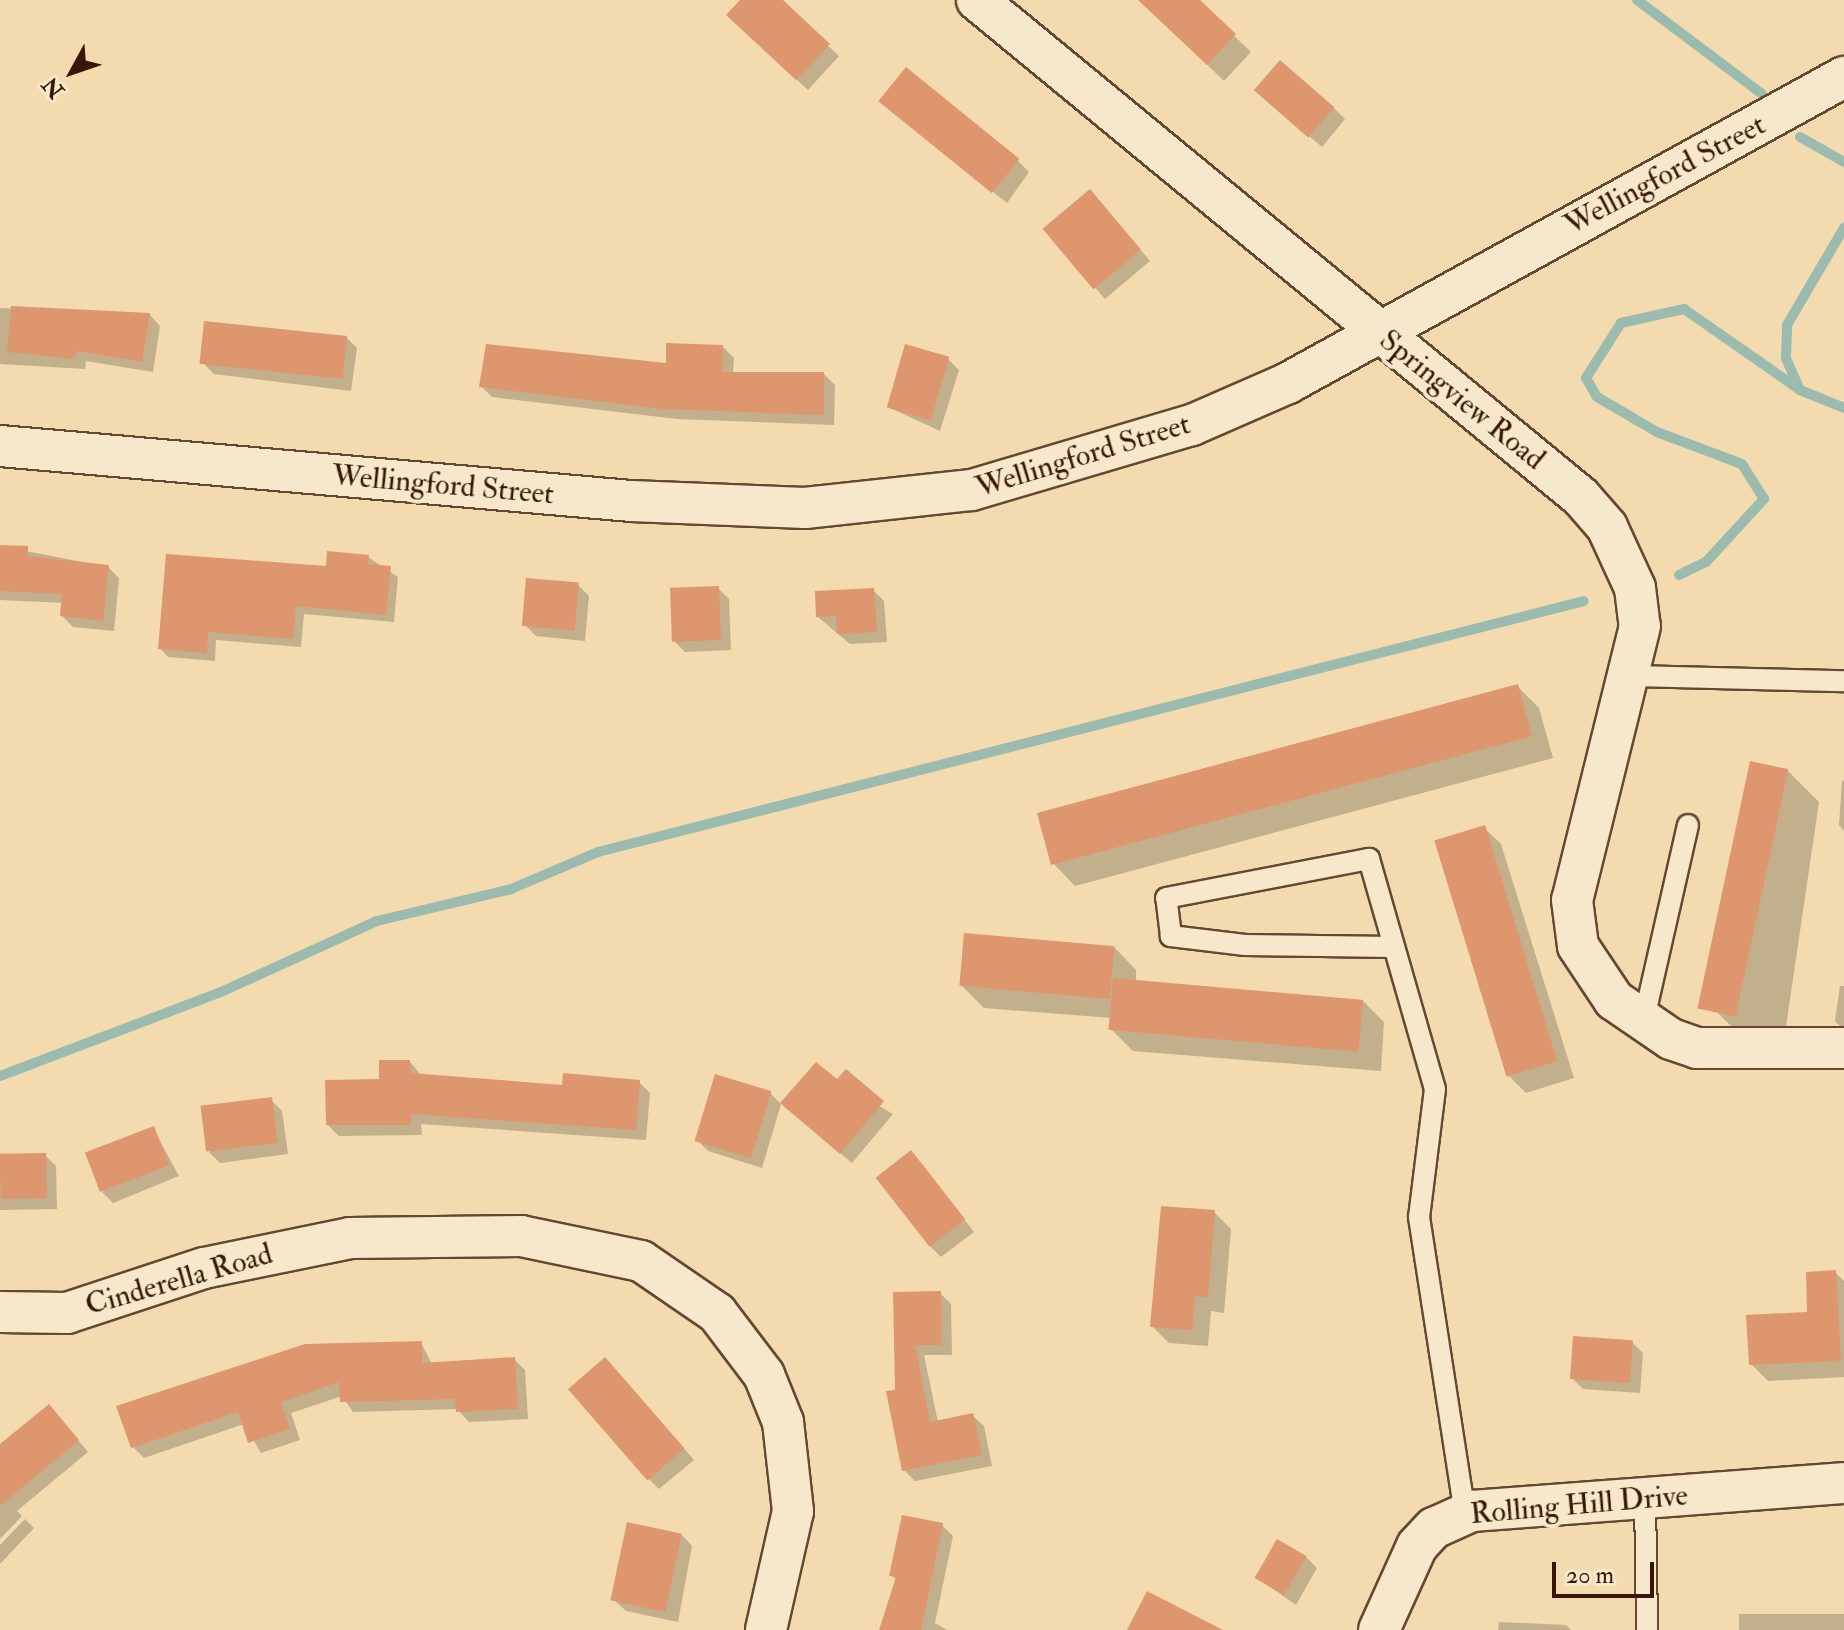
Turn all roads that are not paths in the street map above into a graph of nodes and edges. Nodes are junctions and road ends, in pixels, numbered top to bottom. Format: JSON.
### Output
{"nodes":[{"id":1,"x":977,"y":0,"type":"edge"},
{"id":2,"x":1844,"y":77,"type":"edge"},
{"id":3,"x":1378,"y":332,"type":"junction"},
{"id":4,"x":0,"y":446,"type":"edge"},
{"id":5,"x":1633,"y":676,"type":"junction"},
{"id":6,"x":1844,"y":681,"type":"edge"},
{"id":7,"x":1688,"y":825,"type":"dead end"},
{"id":8,"x":1394,"y":947,"type":"junction"},
{"id":9,"x":1643,"y":1023,"type":"junction"},
{"id":10,"x":1844,"y":1048,"type":"edge"},
{"id":11,"x":0,"y":1312,"type":"edge"},
{"id":12,"x":1844,"y":1483,"type":"edge"},
{"id":13,"x":1645,"y":1498,"type":"junction"},
{"id":14,"x":1465,"y":1514,"type":"junction"},
{"id":15,"x":766,"y":1630,"type":"edge"},
{"id":16,"x":1379,"y":1630,"type":"edge"},
{"id":17,"x":1647,"y":1630,"type":"edge"}],
"edges":[{"from":1,"to":3,"type":"street","name":"Springview Road"},
{"from":2,"to":3,"type":"street","name":"Wellingford Street"},
{"from":3,"to":4,"type":"street","name":"Wellingford Street"},
{"from":3,"to":5,"type":"street","name":"Springview Road"},
{"from":5,"to":6,"type":"lane"},
{"from":5,"to":9,"type":"street","name":"Springview Road"},
{"from":7,"to":9,"type":"lane"},
{"from":8,"to":8,"type":"lane"},
{"from":8,"to":14,"type":"lane"},
{"from":9,"to":10,"type":"street"},
{"from":11,"to":15,"type":"street","name":"Cinderella Road"},
{"from":12,"to":13,"type":"street","name":"Rolling Hill Drive"},
{"from":13,"to":14,"type":"street","name":"Rolling Hill Drive"},
{"from":13,"to":17,"type":"lane"},
{"from":14,"to":16,"type":"street","name":"Rolling Hill Drive"}]}
